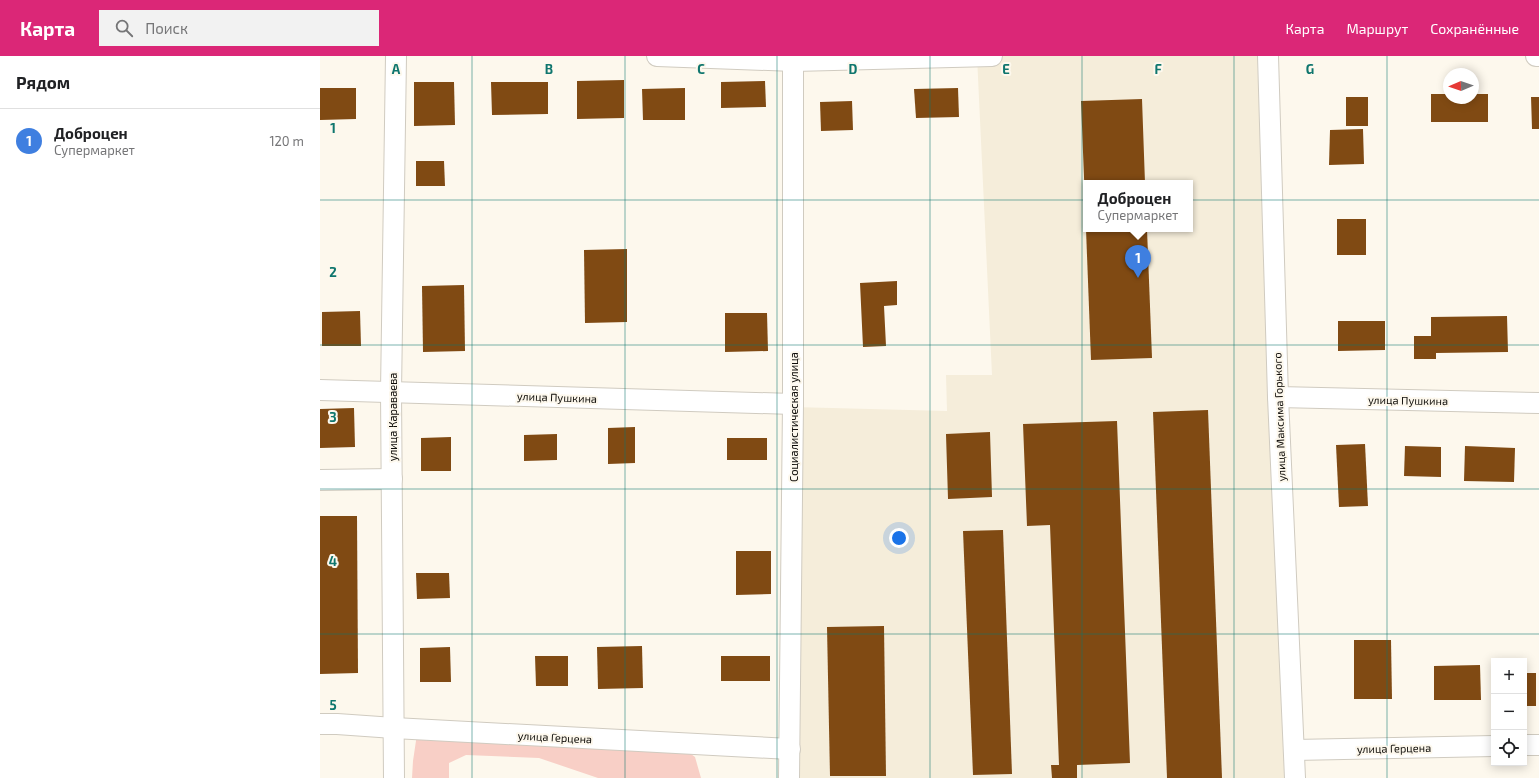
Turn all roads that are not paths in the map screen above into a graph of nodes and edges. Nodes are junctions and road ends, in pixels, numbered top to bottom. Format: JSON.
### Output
{"nodes":[{"id":1,"x":396,"y":56,"type":"edge"},
{"id":2,"x":657,"y":56,"type":"edge"},
{"id":3,"x":992,"y":56,"type":"edge"},
{"id":4,"x":1268,"y":56,"type":"edge"},
{"id":5,"x":1536,"y":56,"type":"edge"},
{"id":6,"x":1539,"y":56,"type":"edge"},
{"id":7,"x":794,"y":59,"type":"edge"},
{"id":8,"x":320,"y":390,"type":"edge"},
{"id":9,"x":391,"y":392,"type":"junction"},
{"id":10,"x":1278,"y":396,"type":"junction"},
{"id":11,"x":1539,"y":403,"type":"edge"},
{"id":12,"x":793,"y":404,"type":"junction"},
{"id":13,"x":392,"y":479,"type":"junction"},
{"id":14,"x":320,"y":480,"type":"edge"},
{"id":15,"x":320,"y":724,"type":"edge"},
{"id":16,"x":394,"y":728,"type":"junction"},
{"id":17,"x":1527,"y":745,"type":"edge"},
{"id":18,"x":1539,"y":745,"type":"edge"},
{"id":19,"x":1491,"y":746,"type":"edge"},
{"id":20,"x":790,"y":749,"type":"junction"},
{"id":21,"x":1294,"y":750,"type":"junction"},
{"id":22,"x":394,"y":778,"type":"edge"},
{"id":23,"x":789,"y":778,"type":"edge"},
{"id":24,"x":1295,"y":778,"type":"edge"}],
"edges":[{"from":1,"to":9,"type":"street","name":"улица Караваева"},
{"from":2,"to":7,"type":"street"},
{"from":3,"to":7,"type":"street"},
{"from":4,"to":10,"type":"street","name":"улица Максима Горького"},
{"from":5,"to":6,"type":"street"},
{"from":7,"to":12,"type":"street","name":"Социалистическая улица"},
{"from":8,"to":9,"type":"street","name":"улица Пушкина"},
{"from":9,"to":12,"type":"street","name":"улица Пушкина"},
{"from":9,"to":13,"type":"street","name":"улица Караваева"},
{"from":10,"to":11,"type":"street","name":"улица Пушкина"},
{"from":10,"to":21,"type":"street","name":"улица Максима Горького"},
{"from":12,"to":20,"type":"street","name":"Социалистическая улица"},
{"from":13,"to":14,"type":"street"},
{"from":13,"to":16,"type":"street","name":"улица Караваева"},
{"from":15,"to":16,"type":"street","name":"улица Герцена"},
{"from":16,"to":20,"type":"street","name":"улица Герцена"},
{"from":16,"to":22,"type":"street","name":"улица Караваева"},
{"from":17,"to":18,"type":"street"},
{"from":19,"to":21,"type":"street","name":"улица Герцена"},
{"from":20,"to":23,"type":"street","name":"Социалистическая улица"},
{"from":21,"to":24,"type":"street","name":"улица Максима Горького"}]}
